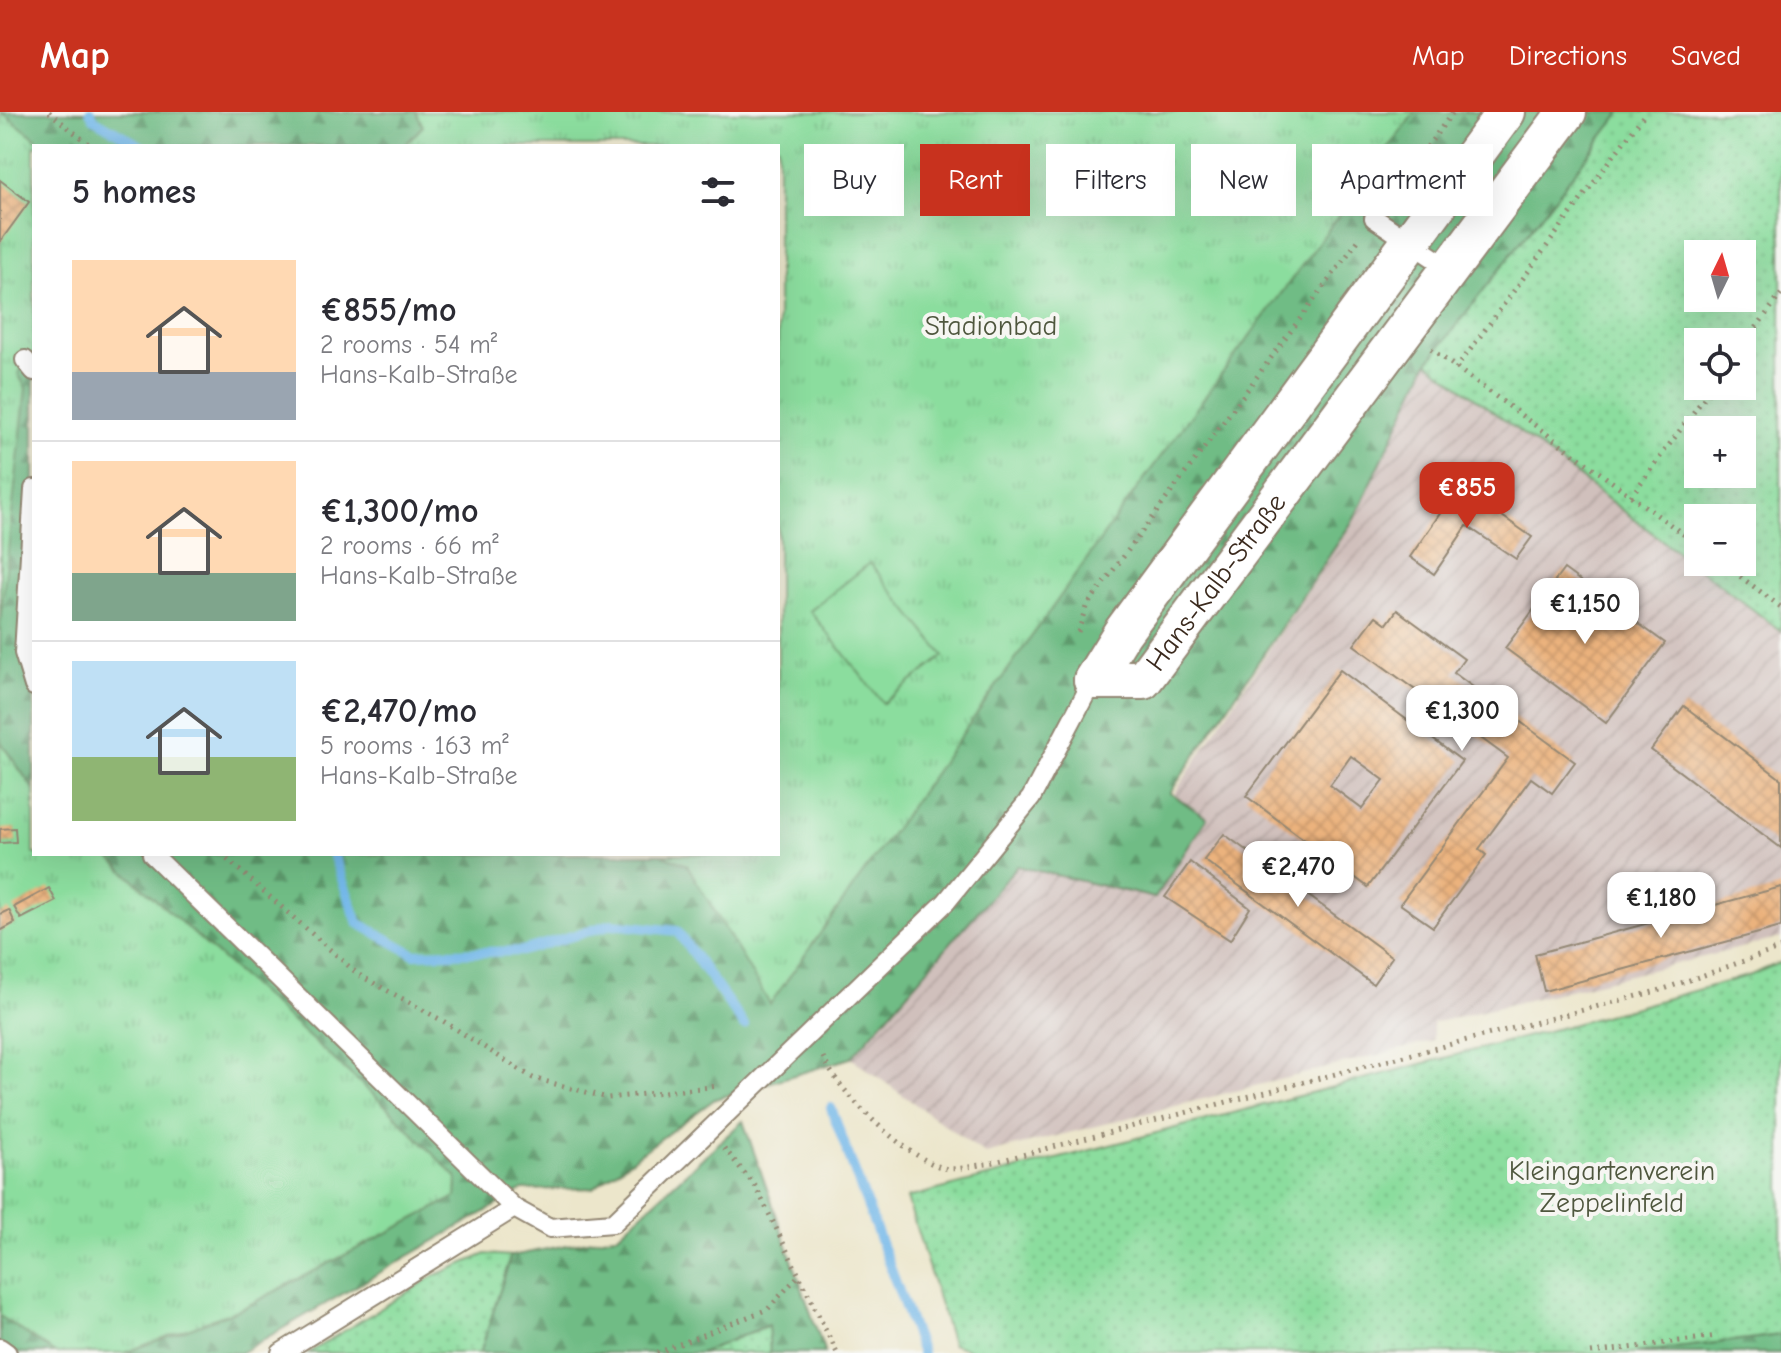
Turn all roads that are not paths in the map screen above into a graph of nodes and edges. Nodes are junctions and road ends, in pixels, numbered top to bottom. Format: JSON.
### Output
{"nodes":[{"id":1,"x":1506,"y":112,"type":"edge"},
{"id":2,"x":1567,"y":112,"type":"edge"},
{"id":3,"x":1374,"y":218,"type":"road end"},
{"id":4,"x":1410,"y":242,"type":"junction"},
{"id":5,"x":1450,"y":269,"type":"junction"},
{"id":6,"x":1250,"y":498,"type":"junction"},
{"id":7,"x":32,"y":522,"type":"edge"},
{"id":8,"x":32,"y":679,"type":"edge"},
{"id":9,"x":1093,"y":680,"type":"joint"},
{"id":10,"x":154,"y":856,"type":"edge"},
{"id":11,"x":514,"y":1208,"type":"junction"},
{"id":12,"x":0,"y":1348,"type":"edge"},
{"id":13,"x":7,"y":1353,"type":"edge"},
{"id":14,"x":281,"y":1353,"type":"edge"}],
"edges":[{"from":1,"to":4,"type":"street","name":"Hans-Kalb-Straße"},
{"from":2,"to":5,"type":"street","name":"Hans-Kalb-Straße"},
{"from":3,"to":4,"type":"lane"},
{"from":4,"to":5,"type":"lane"},
{"from":4,"to":6,"type":"street","name":"Hans-Kalb-Straße"},
{"from":5,"to":6,"type":"street","name":"Hans-Kalb-Straße"},
{"from":6,"to":9,"type":"street","name":"Hans-Kalb-Straße"},
{"from":7,"to":8,"type":"lane"},
{"from":9,"to":11,"type":"lane"},
{"from":10,"to":11,"type":"lane"},
{"from":11,"to":14,"type":"lane"},
{"from":12,"to":13,"type":"lane"}]}
